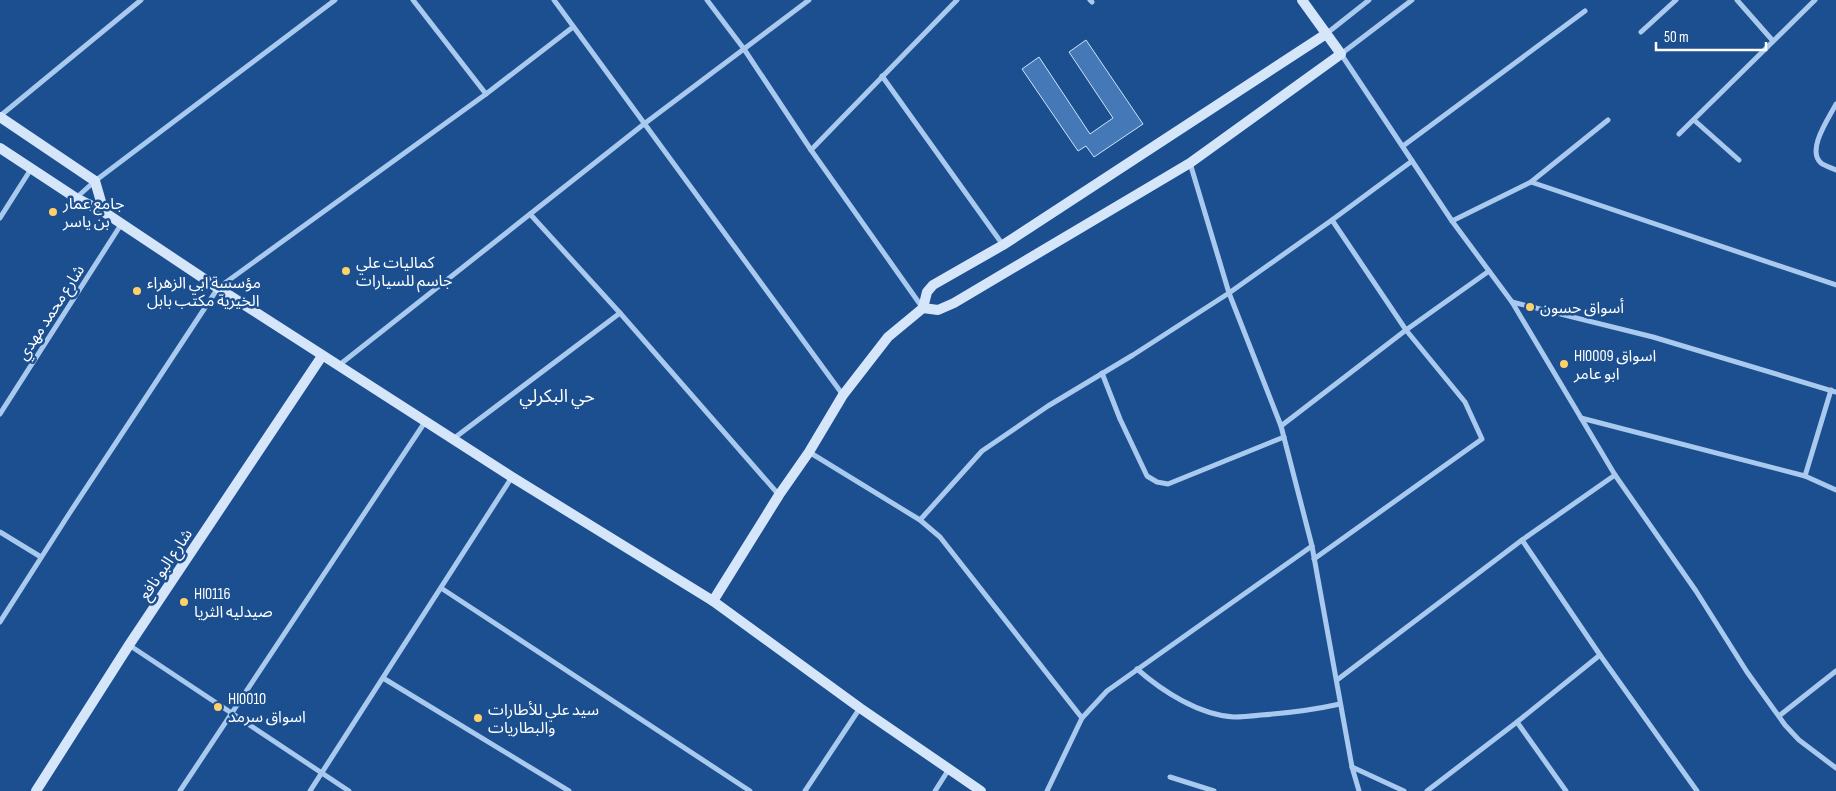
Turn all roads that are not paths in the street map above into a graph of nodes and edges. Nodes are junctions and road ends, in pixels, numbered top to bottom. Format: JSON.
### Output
{"nodes":[{"id":1,"x":141,"y":0,"type":"edge"},
{"id":2,"x":335,"y":0,"type":"edge"},
{"id":3,"x":413,"y":0,"type":"edge"},
{"id":4,"x":554,"y":0,"type":"edge"},
{"id":5,"x":707,"y":0,"type":"edge"},
{"id":6,"x":809,"y":0,"type":"edge"},
{"id":7,"x":957,"y":0,"type":"edge"},
{"id":8,"x":1302,"y":0,"type":"edge"},
{"id":9,"x":1369,"y":0,"type":"edge"},
{"id":10,"x":1412,"y":0,"type":"edge"},
{"id":11,"x":1676,"y":0,"type":"edge"},
{"id":12,"x":1738,"y":0,"type":"edge"},
{"id":13,"x":1814,"y":0,"type":"edge"},
{"id":14,"x":1585,"y":11,"type":"dead end"},
{"id":15,"x":573,"y":27,"type":"junction"},
{"id":16,"x":1641,"y":32,"type":"dead end"},
{"id":17,"x":1326,"y":34,"type":"junction"},
{"id":18,"x":1773,"y":41,"type":"junction"},
{"id":19,"x":744,"y":49,"type":"junction"},
{"id":20,"x":1341,"y":54,"type":"junction"},
{"id":21,"x":882,"y":76,"type":"junction"},
{"id":22,"x":486,"y":94,"type":"junction"},
{"id":23,"x":1836,"y":104,"type":"edge"},
{"id":24,"x":0,"y":117,"type":"edge"},
{"id":25,"x":1608,"y":120,"type":"dead end"},
{"id":26,"x":1694,"y":120,"type":"junction"},
{"id":27,"x":644,"y":124,"type":"junction"},
{"id":28,"x":1680,"y":134,"type":"dead end"},
{"id":29,"x":1403,"y":146,"type":"junction"},
{"id":30,"x":0,"y":148,"type":"edge"},
{"id":31,"x":811,"y":150,"type":"junction"},
{"id":32,"x":1739,"y":160,"type":"dead end"},
{"id":33,"x":1412,"y":161,"type":"junction"},
{"id":34,"x":1190,"y":163,"type":"junction"},
{"id":35,"x":32,"y":168,"type":"junction"},
{"id":36,"x":1836,"y":170,"type":"edge"},
{"id":37,"x":95,"y":181,"type":"junction"},
{"id":38,"x":1531,"y":182,"type":"junction"},
{"id":39,"x":76,"y":198,"type":"junction"},
{"id":40,"x":104,"y":212,"type":"junction"},
{"id":41,"x":530,"y":214,"type":"junction"},
{"id":42,"x":0,"y":218,"type":"edge"},
{"id":43,"x":1332,"y":220,"type":"junction"},
{"id":44,"x":1452,"y":222,"type":"junction"},
{"id":45,"x":122,"y":223,"type":"junction"},
{"id":46,"x":1003,"y":245,"type":"junction"},
{"id":47,"x":1489,"y":271,"type":"junction"},
{"id":48,"x":1836,"y":286,"type":"edge"},
{"id":49,"x":218,"y":288,"type":"junction"},
{"id":50,"x":1229,"y":293,"type":"junction"},
{"id":51,"x":1512,"y":302,"type":"junction"},
{"id":52,"x":923,"y":308,"type":"junction"},
{"id":53,"x":620,"y":313,"type":"junction"},
{"id":54,"x":1406,"y":330,"type":"junction"},
{"id":55,"x":322,"y":356,"type":"junction"},
{"id":56,"x":338,"y":366,"type":"junction"},
{"id":57,"x":1102,"y":373,"type":"junction"},
{"id":58,"x":1833,"y":391,"type":"edge"},
{"id":59,"x":843,"y":395,"type":"junction"},
{"id":60,"x":0,"y":414,"type":"edge"},
{"id":61,"x":1580,"y":418,"type":"junction"},
{"id":62,"x":425,"y":421,"type":"junction"},
{"id":63,"x":1281,"y":426,"type":"junction"},
{"id":64,"x":1284,"y":437,"type":"junction"},
{"id":65,"x":453,"y":439,"type":"junction"},
{"id":66,"x":809,"y":452,"type":"junction"},
{"id":67,"x":1615,"y":475,"type":"junction"},
{"id":68,"x":1804,"y":476,"type":"junction"},
{"id":69,"x":512,"y":477,"type":"junction"},
{"id":70,"x":1836,"y":490,"type":"edge"},
{"id":71,"x":779,"y":495,"type":"junction"},
{"id":72,"x":920,"y":520,"type":"junction"},
{"id":73,"x":0,"y":532,"type":"edge"},
{"id":74,"x":1522,"y":540,"type":"junction"},
{"id":75,"x":1312,"y":546,"type":"junction"},
{"id":76,"x":41,"y":557,"type":"junction"},
{"id":77,"x":1314,"y":559,"type":"junction"},
{"id":78,"x":440,"y":588,"type":"junction"},
{"id":79,"x":713,"y":601,"type":"junction"},
{"id":80,"x":0,"y":622,"type":"edge"},
{"id":81,"x":129,"y":645,"type":"junction"},
{"id":82,"x":1600,"y":655,"type":"junction"},
{"id":83,"x":1137,"y":669,"type":"junction"},
{"id":84,"x":1836,"y":671,"type":"edge"},
{"id":85,"x":383,"y":678,"type":"junction"},
{"id":86,"x":1337,"y":680,"type":"junction"},
{"id":87,"x":1340,"y":704,"type":"junction"},
{"id":88,"x":860,"y":708,"type":"junction"},
{"id":89,"x":231,"y":712,"type":"junction"},
{"id":90,"x":1779,"y":716,"type":"junction"},
{"id":91,"x":1082,"y":718,"type":"junction"},
{"id":92,"x":1517,"y":722,"type":"junction"},
{"id":93,"x":1352,"y":767,"type":"junction"},
{"id":94,"x":1836,"y":768,"type":"edge"},
{"id":95,"x":949,"y":769,"type":"junction"},
{"id":96,"x":321,"y":774,"type":"junction"},
{"id":97,"x":1170,"y":777,"type":"dead end"},
{"id":98,"x":36,"y":791,"type":"edge"},
{"id":99,"x":180,"y":791,"type":"edge"},
{"id":100,"x":310,"y":791,"type":"edge"},
{"id":101,"x":349,"y":791,"type":"edge"},
{"id":102,"x":569,"y":791,"type":"edge"},
{"id":103,"x":750,"y":791,"type":"edge"},
{"id":104,"x":805,"y":791,"type":"edge"},
{"id":105,"x":935,"y":791,"type":"edge"},
{"id":106,"x":981,"y":791,"type":"edge"},
{"id":107,"x":1047,"y":791,"type":"edge"},
{"id":108,"x":1214,"y":791,"type":"edge"},
{"id":109,"x":1359,"y":791,"type":"edge"},
{"id":110,"x":1404,"y":791,"type":"edge"},
{"id":111,"x":1427,"y":791,"type":"edge"},
{"id":112,"x":1566,"y":791,"type":"edge"},
{"id":113,"x":1697,"y":791,"type":"edge"}],
"edges":[{"from":1,"to":24,"type":"street"},
{"from":2,"to":37,"type":"street"},
{"from":3,"to":22,"type":"street"},
{"from":4,"to":15,"type":"street"},
{"from":5,"to":19,"type":"street"},
{"from":6,"to":19,"type":"street"},
{"from":7,"to":21,"type":"street"},
{"from":8,"to":17,"type":"street"},
{"from":9,"to":17,"type":"street"},
{"from":10,"to":20,"type":"street"},
{"from":11,"to":16,"type":"street"},
{"from":12,"to":18,"type":"street"},
{"from":13,"to":18,"type":"street"},
{"from":14,"to":29,"type":"street"},
{"from":15,"to":22,"type":"street"},
{"from":15,"to":27,"type":"street"},
{"from":17,"to":20,"type":"street"},
{"from":17,"to":46,"type":"street"},
{"from":18,"to":26,"type":"street"},
{"from":19,"to":27,"type":"street"},
{"from":19,"to":31,"type":"street"},
{"from":20,"to":29,"type":"street"},
{"from":20,"to":34,"type":"street"},
{"from":21,"to":31,"type":"street"},
{"from":21,"to":46,"type":"street"},
{"from":22,"to":49,"type":"street"},
{"from":23,"to":36,"type":"street"},
{"from":24,"to":37,"type":"street"},
{"from":25,"to":38,"type":"street"},
{"from":26,"to":28,"type":"street"},
{"from":26,"to":32,"type":"street"},
{"from":27,"to":41,"type":"street"},
{"from":27,"to":59,"type":"street"},
{"from":29,"to":33,"type":"street"},
{"from":30,"to":35,"type":"street"},
{"from":31,"to":52,"type":"street"},
{"from":33,"to":43,"type":"street"},
{"from":33,"to":44,"type":"street"},
{"from":34,"to":50,"type":"street"},
{"from":34,"to":52,"type":"street"},
{"from":35,"to":39,"type":"street"},
{"from":35,"to":42,"type":"street"},
{"from":37,"to":39,"type":"street"},
{"from":37,"to":40,"type":"street"},
{"from":38,"to":44,"type":"street"},
{"from":38,"to":48,"type":"street"},
{"from":39,"to":40,"type":"street"},
{"from":40,"to":45,"type":"street"},
{"from":41,"to":53,"type":"street"},
{"from":41,"to":56,"type":"street"},
{"from":43,"to":50,"type":"street"},
{"from":43,"to":54,"type":"street"},
{"from":44,"to":47,"type":"street"},
{"from":45,"to":49,"type":"street"},
{"from":45,"to":60,"type":"street","name":"شارع محمد مهدي"},
{"from":46,"to":52,"type":"street"},
{"from":47,"to":51,"type":"street"},
{"from":47,"to":54,"type":"street"},
{"from":49,"to":55,"type":"street"},
{"from":49,"to":76,"type":"street"},
{"from":50,"to":57,"type":"street"},
{"from":50,"to":63,"type":"street"},
{"from":51,"to":58,"type":"street"},
{"from":51,"to":61,"type":"street"},
{"from":52,"to":59,"type":"street"},
{"from":53,"to":65,"type":"street"},
{"from":53,"to":71,"type":"street"},
{"from":54,"to":63,"type":"street"},
{"from":54,"to":77,"type":"street"},
{"from":55,"to":56,"type":"street"},
{"from":55,"to":81,"type":"street","name":"شارع البو نافع"},
{"from":56,"to":62,"type":"street"},
{"from":57,"to":64,"type":"street"},
{"from":57,"to":72,"type":"street"},
{"from":58,"to":68,"type":"street"},
{"from":59,"to":66,"type":"street"},
{"from":61,"to":67,"type":"street"},
{"from":61,"to":68,"type":"street"},
{"from":62,"to":65,"type":"street"},
{"from":62,"to":89,"type":"street"},
{"from":63,"to":64,"type":"street"},
{"from":64,"to":75,"type":"street"},
{"from":65,"to":69,"type":"street"},
{"from":66,"to":71,"type":"street"},
{"from":66,"to":72,"type":"street"},
{"from":67,"to":74,"type":"street"},
{"from":67,"to":90,"type":"street"},
{"from":68,"to":70,"type":"street"},
{"from":69,"to":78,"type":"street"},
{"from":69,"to":79,"type":"street"},
{"from":71,"to":79,"type":"street"},
{"from":72,"to":91,"type":"street"},
{"from":73,"to":76,"type":"street"},
{"from":74,"to":82,"type":"street"},
{"from":74,"to":86,"type":"street"},
{"from":75,"to":77,"type":"street"},
{"from":75,"to":83,"type":"street"},
{"from":76,"to":80,"type":"street"},
{"from":77,"to":86,"type":"street"},
{"from":78,"to":85,"type":"street"},
{"from":78,"to":103,"type":"street"},
{"from":79,"to":88,"type":"street"},
{"from":81,"to":89,"type":"street"},
{"from":81,"to":98,"type":"street","name":"شارع البو نافع"},
{"from":82,"to":92,"type":"street"},
{"from":82,"to":113,"type":"street"},
{"from":83,"to":87,"type":"street"},
{"from":83,"to":91,"type":"street"},
{"from":84,"to":90,"type":"street"},
{"from":85,"to":96,"type":"street"},
{"from":85,"to":102,"type":"street"},
{"from":86,"to":87,"type":"street"},
{"from":87,"to":93,"type":"street"},
{"from":88,"to":95,"type":"street"},
{"from":88,"to":104,"type":"street"},
{"from":89,"to":96,"type":"street"},
{"from":89,"to":99,"type":"street"},
{"from":90,"to":94,"type":"street"},
{"from":91,"to":107,"type":"street"},
{"from":92,"to":111,"type":"street"},
{"from":92,"to":112,"type":"street"},
{"from":93,"to":109,"type":"street"},
{"from":93,"to":110,"type":"street"},
{"from":95,"to":105,"type":"street"},
{"from":95,"to":106,"type":"street"},
{"from":96,"to":100,"type":"street"},
{"from":96,"to":101,"type":"street"},
{"from":97,"to":108,"type":"street"}]}
